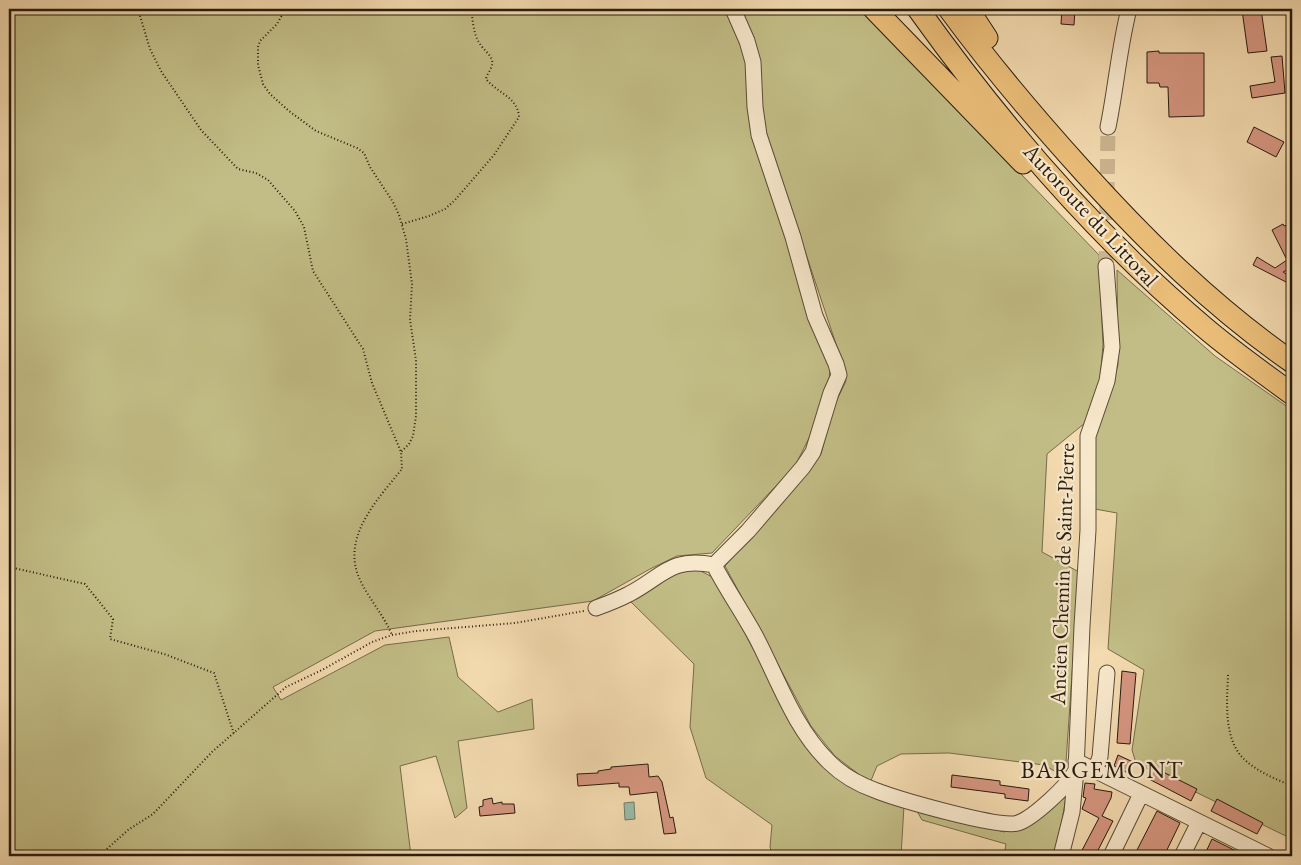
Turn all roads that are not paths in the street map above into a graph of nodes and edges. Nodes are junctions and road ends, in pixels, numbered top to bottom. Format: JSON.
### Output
{"nodes":[{"id":1,"x":733,"y":9,"type":"edge"},
{"id":2,"x":874,"y":9,"type":"edge"},
{"id":3,"x":918,"y":9,"type":"edge"},
{"id":4,"x":948,"y":9,"type":"edge"},
{"id":5,"x":968,"y":9,"type":"edge"},
{"id":6,"x":1129,"y":9,"type":"edge"},
{"id":7,"x":1108,"y":127,"type":"tunnel mouth"},
{"id":8,"x":1130,"y":222,"type":"junction"},
{"id":9,"x":1106,"y":266,"type":"tunnel mouth"},
{"id":10,"x":1157,"y":286,"type":"junction"},
{"id":11,"x":1292,"y":362,"type":"edge"},
{"id":12,"x":1292,"y":394,"type":"edge"},
{"id":13,"x":714,"y":565,"type":"junction"},
{"id":14,"x":596,"y":608,"type":"road end"},
{"id":15,"x":1107,"y":673,"type":"dead end"},
{"id":16,"x":1076,"y":766,"type":"junction"},
{"id":17,"x":1095,"y":771,"type":"junction"},
{"id":18,"x":1141,"y":794,"type":"junction"},
{"id":19,"x":1199,"y":822,"type":"junction"},
{"id":20,"x":1252,"y":853,"type":"edge"},
{"id":21,"x":1061,"y":856,"type":"edge"},
{"id":22,"x":1111,"y":856,"type":"edge"},
{"id":23,"x":1182,"y":856,"type":"edge"},
{"id":24,"x":1268,"y":856,"type":"edge"}],
"edges":[{"from":1,"to":13,"type":"street"},
{"from":2,"to":10,"type":"highway"},
{"from":3,"to":10,"type":"highway","name":"Autoroute du Littoral"},
{"from":4,"to":8,"type":"highway","name":"Autoroute du Littoral"},
{"from":5,"to":8,"type":"highway"},
{"from":6,"to":7,"type":"street"},
{"from":8,"to":11,"type":"highway","name":"Autoroute du Littoral"},
{"from":9,"to":16,"type":"street","name":"Ancien Chemin de Saint-Pierre"},
{"from":10,"to":12,"type":"highway","name":"Autoroute du Littoral"},
{"from":13,"to":14,"type":"street"},
{"from":13,"to":16,"type":"street"},
{"from":15,"to":17,"type":"street"},
{"from":16,"to":17,"type":"street"},
{"from":16,"to":21,"type":"street","name":"Ancien Chemin de Saint-Pierre"},
{"from":17,"to":18,"type":"street"},
{"from":18,"to":19,"type":"street"},
{"from":18,"to":22,"type":"street"},
{"from":19,"to":20,"type":"street"},
{"from":19,"to":23,"type":"street"},
{"from":20,"to":24,"type":"street"}]}
